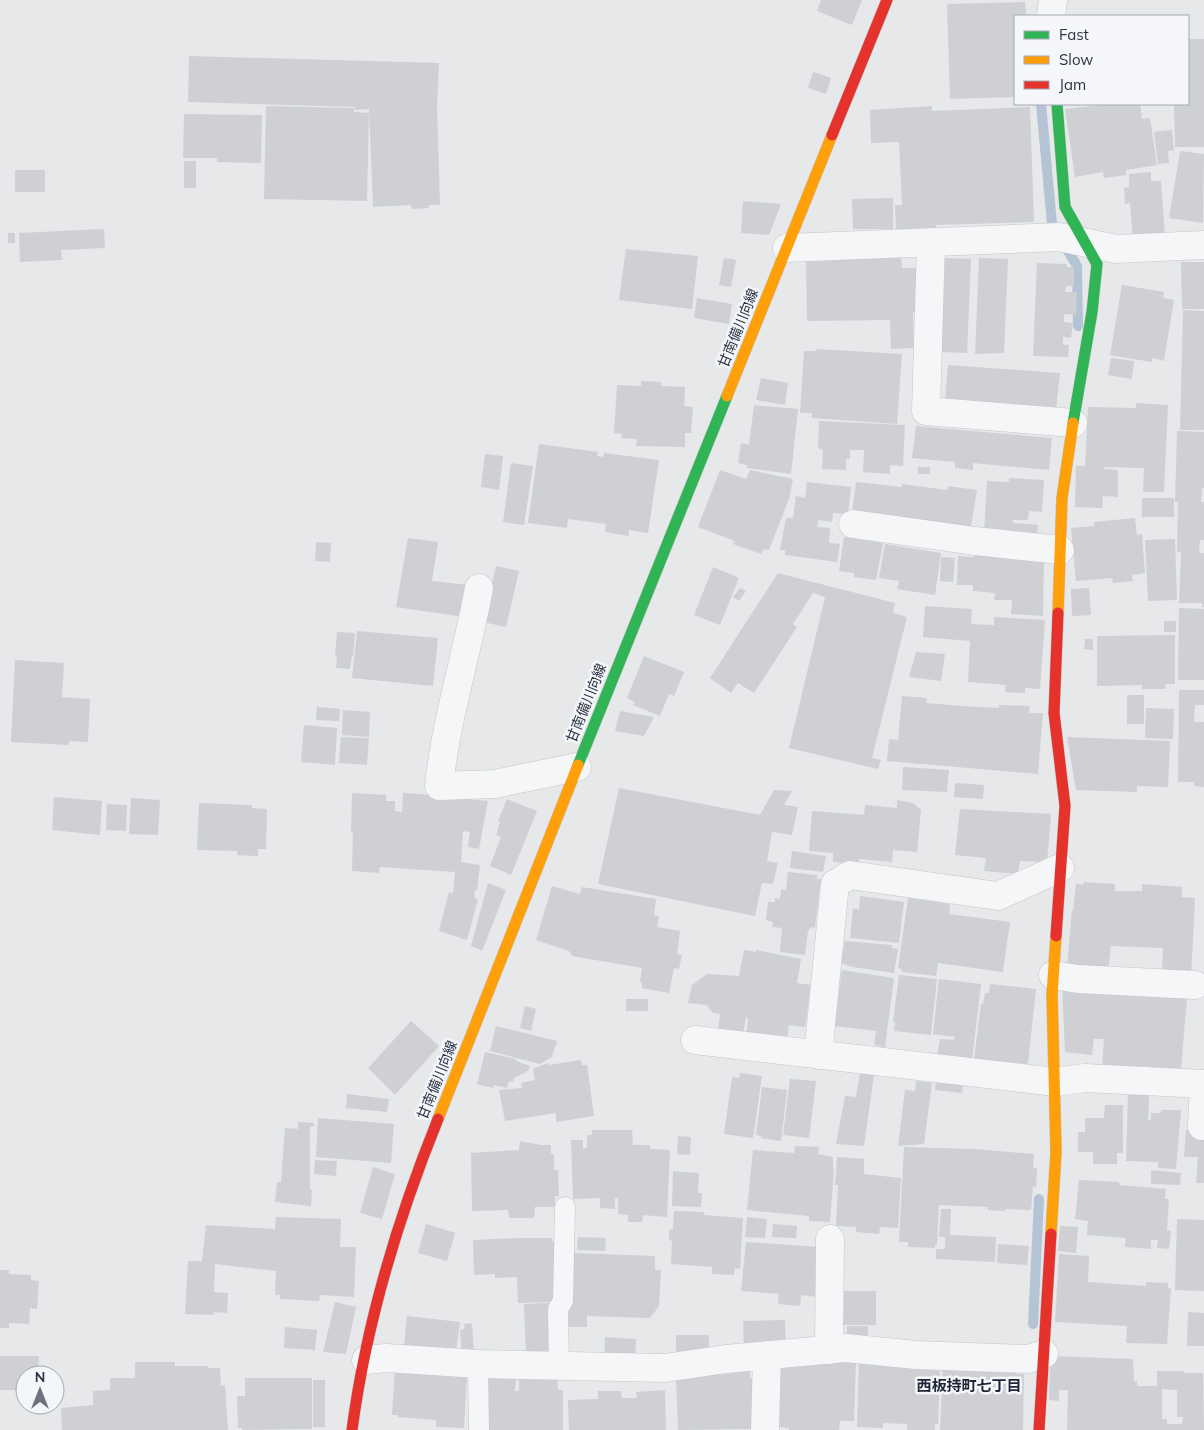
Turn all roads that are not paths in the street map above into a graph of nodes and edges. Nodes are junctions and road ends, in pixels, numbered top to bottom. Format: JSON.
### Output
{"nodes":[{"id":1,"x":887,"y":0,"type":"edge"},
{"id":2,"x":1053,"y":0,"type":"edge"},
{"id":3,"x":1051,"y":15,"type":"edge"},
{"id":4,"x":1056,"y":105,"type":"edge"},
{"id":5,"x":931,"y":242,"type":"junction"},
{"id":6,"x":1085,"y":242,"type":"junction"},
{"id":7,"x":1204,"y":245,"type":"edge"},
{"id":8,"x":787,"y":248,"type":"junction"},
{"id":9,"x":1072,"y":423,"type":"junction"},
{"id":10,"x":853,"y":524,"type":"dead end"},
{"id":11,"x":1060,"y":550,"type":"junction"},
{"id":12,"x":479,"y":588,"type":"dead end"},
{"id":13,"x":577,"y":767,"type":"junction"},
{"id":14,"x":1060,"y":868,"type":"junction"},
{"id":15,"x":1053,"y":975,"type":"junction"},
{"id":16,"x":1195,"y":986,"type":"dead end"},
{"id":17,"x":695,"y":1040,"type":"dead end"},
{"id":18,"x":818,"y":1054,"type":"junction"},
{"id":19,"x":1055,"y":1082,"type":"junction"},
{"id":20,"x":1202,"y":1126,"type":"dead end"},
{"id":21,"x":565,"y":1208,"type":"dead end"},
{"id":22,"x":830,"y":1240,"type":"dead end"},
{"id":23,"x":829,"y":1350,"type":"junction"},
{"id":24,"x":1044,"y":1354,"type":"junction"},
{"id":25,"x":767,"y":1355,"type":"junction"},
{"id":26,"x":366,"y":1360,"type":"junction"},
{"id":27,"x":478,"y":1364,"type":"junction"},
{"id":28,"x":559,"y":1366,"type":"junction"},
{"id":29,"x":352,"y":1430,"type":"edge"},
{"id":30,"x":479,"y":1430,"type":"edge"},
{"id":31,"x":765,"y":1430,"type":"edge"},
{"id":32,"x":1039,"y":1430,"type":"edge"}],
"edges":[{"from":1,"to":8,"type":"main road","name":"甘南備川向線"},
{"from":2,"to":3,"type":"street"},
{"from":4,"to":6,"type":"main road"},
{"from":5,"to":6,"type":"street"},
{"from":5,"to":8,"type":"street"},
{"from":5,"to":9,"type":"street"},
{"from":6,"to":7,"type":"street"},
{"from":6,"to":9,"type":"main road"},
{"from":8,"to":13,"type":"main road","name":"甘南備川向線"},
{"from":9,"to":11,"type":"main road"},
{"from":10,"to":11,"type":"street"},
{"from":11,"to":14,"type":"main road"},
{"from":12,"to":13,"type":"street"},
{"from":13,"to":26,"type":"main road","name":"甘南備川向線"},
{"from":14,"to":15,"type":"main road"},
{"from":14,"to":18,"type":"street"},
{"from":15,"to":16,"type":"street"},
{"from":15,"to":19,"type":"main road"},
{"from":17,"to":18,"type":"street"},
{"from":18,"to":19,"type":"street"},
{"from":19,"to":20,"type":"street"},
{"from":19,"to":24,"type":"main road"},
{"from":21,"to":28,"type":"lane"},
{"from":22,"to":23,"type":"street"},
{"from":23,"to":24,"type":"street"},
{"from":23,"to":25,"type":"street"},
{"from":24,"to":32,"type":"main road"},
{"from":25,"to":28,"type":"street"},
{"from":25,"to":31,"type":"street"},
{"from":26,"to":27,"type":"street"},
{"from":26,"to":29,"type":"main road","name":"甘南備川向線"},
{"from":27,"to":28,"type":"street"},
{"from":27,"to":30,"type":"lane"}]}
